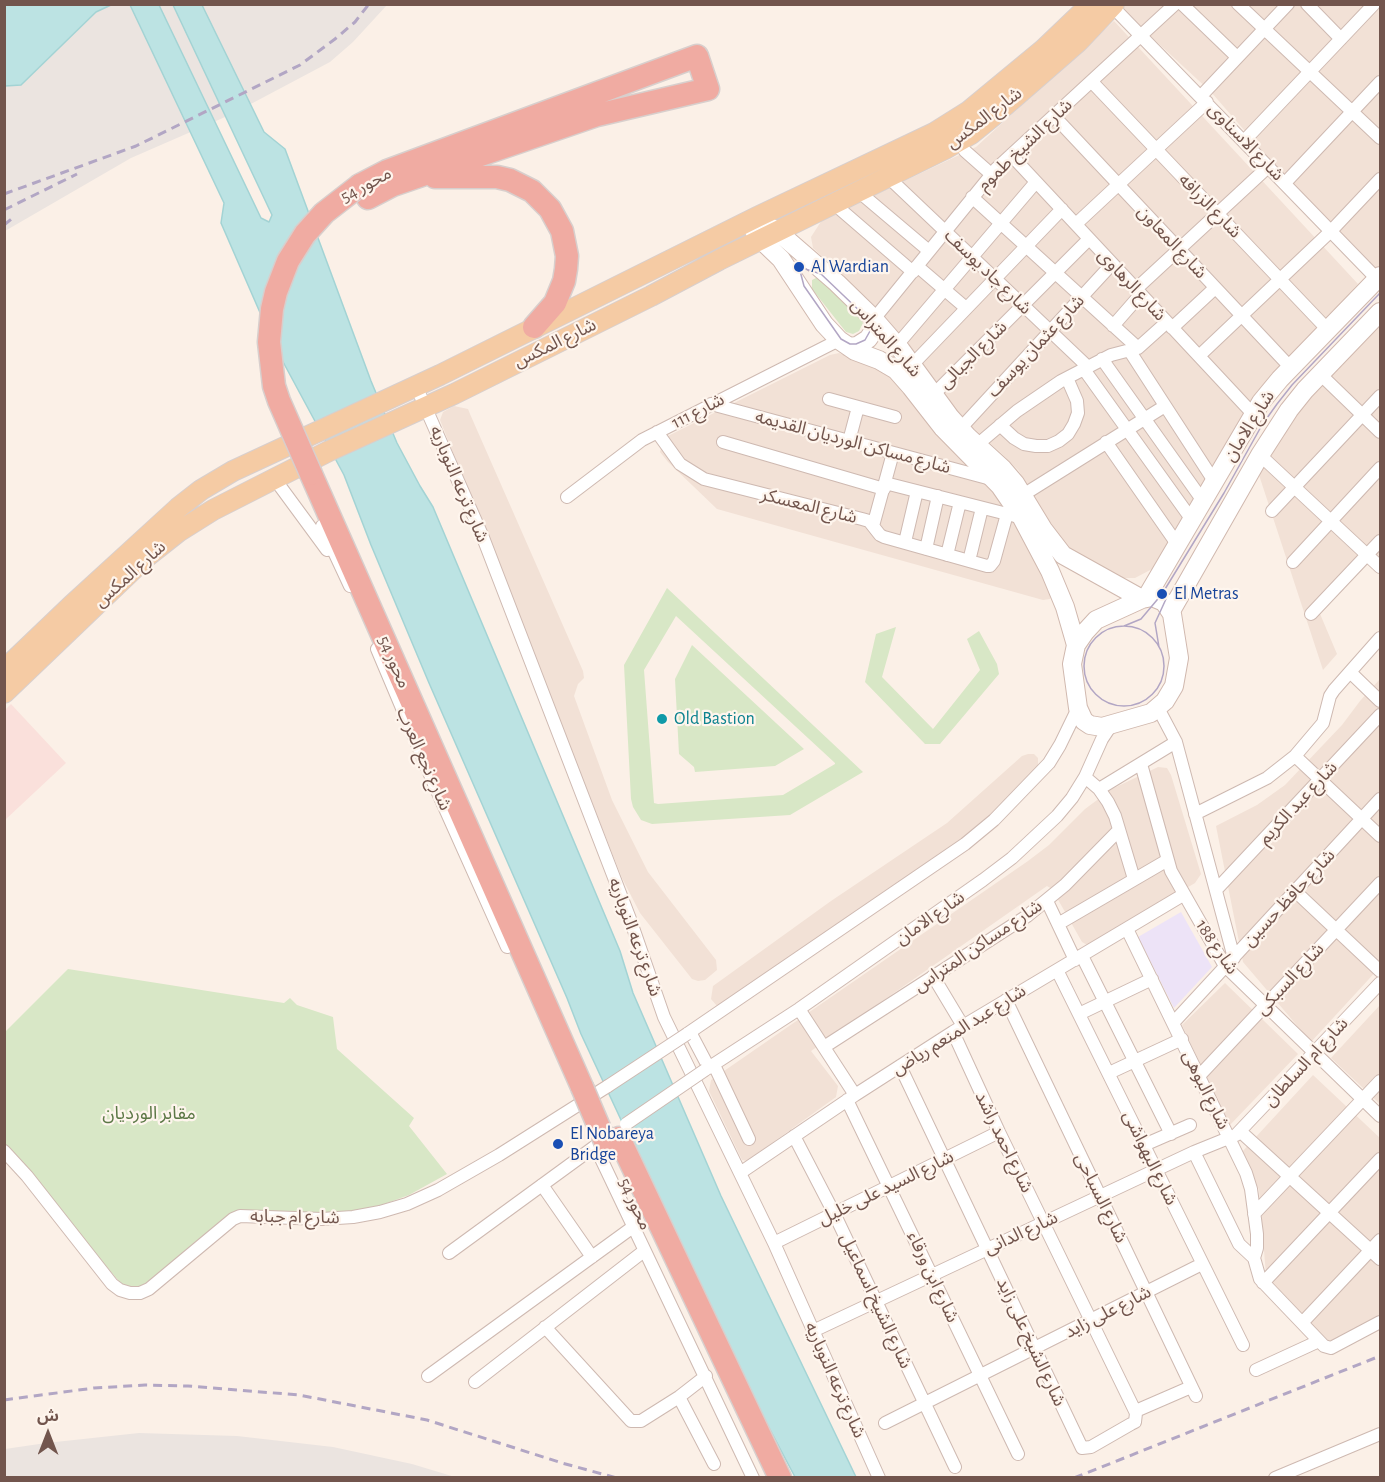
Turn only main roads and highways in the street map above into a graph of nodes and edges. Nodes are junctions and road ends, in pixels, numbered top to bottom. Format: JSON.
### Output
{"nodes":[{"id":1,"x":1091,"y":4,"type":"edge"},
{"id":2,"x":1112,"y":5,"type":"edge"},
{"id":3,"x":952,"y":134,"type":"junction"},
{"id":4,"x":415,"y":177,"type":"junction"},
{"id":5,"x":364,"y":191,"type":"junction"},
{"id":6,"x":640,"y":275,"type":"junction"},
{"id":7,"x":651,"y":296,"type":"junction"},
{"id":8,"x":534,"y":327,"type":"junction"},
{"id":9,"x":315,"y":465,"type":"junction"},
{"id":10,"x":43,"y":645,"type":"junction"},
{"id":11,"x":4,"y":670,"type":"edge"},
{"id":12,"x":4,"y":693,"type":"edge"},
{"id":13,"x":612,"y":1138,"type":"junction"},
{"id":14,"x":765,"y":1478,"type":"edge"},
{"id":15,"x":780,"y":1478,"type":"edge"}],
"edges":[{"from":1,"to":3,"type":"main road","name":"شارع المكس"},
{"from":2,"to":3,"type":"main road","name":"شارع المكس"},
{"from":3,"to":6,"type":"main road","name":"شارع المكس"},
{"from":3,"to":7,"type":"main road","name":"شارع المكس"},
{"from":4,"to":5,"type":"highway","name":"محور 54"},
{"from":4,"to":5,"type":"highway","name":"محور 54"},
{"from":4,"to":8,"type":"highway"},
{"from":5,"to":9,"type":"highway","name":"محور 54"},
{"from":6,"to":7,"type":"main road"},
{"from":6,"to":8,"type":"main road","name":"شارع المكس"},
{"from":7,"to":9,"type":"main road","name":"شارع المكس"},
{"from":8,"to":10,"type":"main road","name":"شارع المكس"},
{"from":9,"to":10,"type":"main road","name":"شارع المكس"},
{"from":9,"to":13,"type":"highway","name":"محور 54"},
{"from":10,"to":11,"type":"main road","name":"شارع المكس"},
{"from":10,"to":12,"type":"main road","name":"شارع المكس"},
{"from":13,"to":14,"type":"highway","name":"محور 54"},
{"from":13,"to":15,"type":"highway","name":"محور 54"}]}
